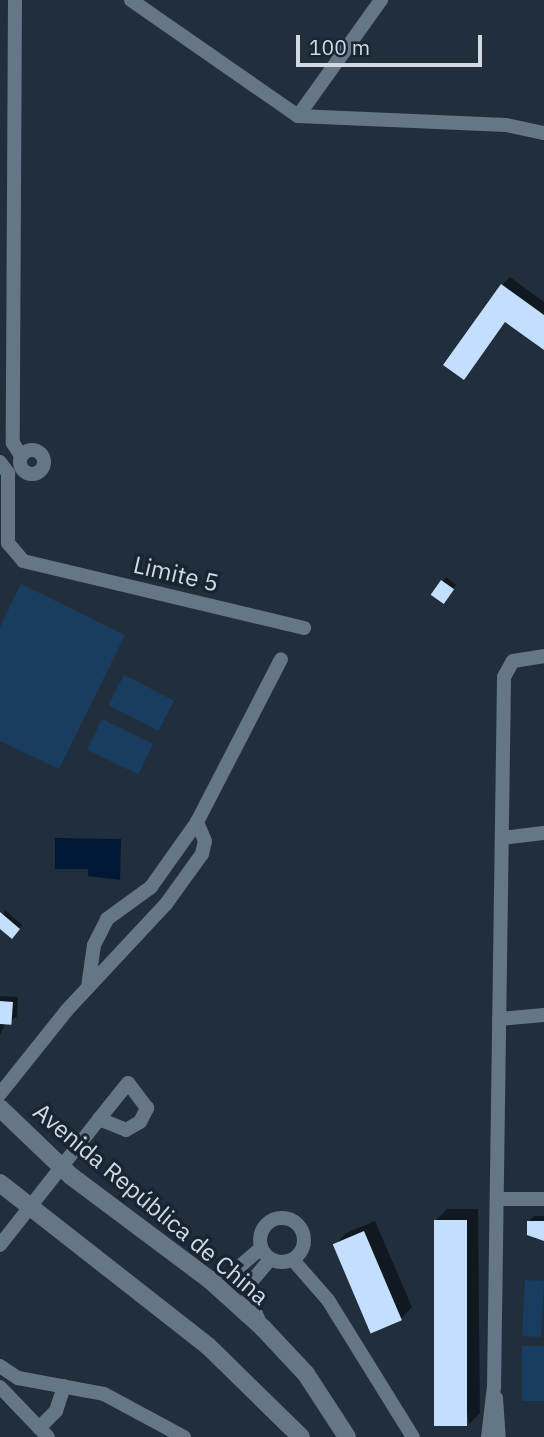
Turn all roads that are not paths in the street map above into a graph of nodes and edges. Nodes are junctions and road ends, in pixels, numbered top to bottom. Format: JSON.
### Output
{"nodes":[{"id":1,"x":15,"y":0,"type":"edge"},
{"id":2,"x":131,"y":0,"type":"edge"},
{"id":3,"x":381,"y":0,"type":"edge"},
{"id":4,"x":153,"y":5,"type":"edge"},
{"id":5,"x":298,"y":116,"type":"junction"},
{"id":6,"x":544,"y":133,"type":"edge"},
{"id":7,"x":22,"y":456,"type":"dead end"},
{"id":8,"x":0,"y":463,"type":"edge"},
{"id":9,"x":304,"y":628,"type":"dead end"},
{"id":10,"x":544,"y":656,"type":"edge"},
{"id":11,"x":281,"y":659,"type":"dead end"},
{"id":12,"x":197,"y":822,"type":"junction"},
{"id":13,"x":544,"y":833,"type":"edge"},
{"id":14,"x":502,"y":838,"type":"junction"},
{"id":15,"x":88,"y":988,"type":"junction"},
{"id":16,"x":544,"y":1015,"type":"edge"},
{"id":17,"x":499,"y":1019,"type":"junction"},
{"id":18,"x":0,"y":1094,"type":"edge"},
{"id":19,"x":0,"y":1108,"type":"edge"},
{"id":20,"x":99,"y":1119,"type":"dead end"},
{"id":21,"x":61,"y":1167,"type":"junction"},
{"id":22,"x":0,"y":1183,"type":"edge"},
{"id":23,"x":497,"y":1199,"type":"junction"},
{"id":24,"x":544,"y":1199,"type":"edge"},
{"id":25,"x":30,"y":1206,"type":"junction"},
{"id":26,"x":0,"y":1245,"type":"edge"},
{"id":27,"x":266,"y":1253,"type":"junction"},
{"id":28,"x":293,"y":1260,"type":"junction"},
{"id":29,"x":210,"y":1280,"type":"junction"},
{"id":30,"x":263,"y":1328,"type":"junction"},
{"id":31,"x":0,"y":1366,"type":"edge"},
{"id":32,"x":64,"y":1386,"type":"junction"},
{"id":33,"x":0,"y":1387,"type":"edge"},
{"id":34,"x":494,"y":1387,"type":"junction"},
{"id":35,"x":43,"y":1433,"type":"edge"},
{"id":36,"x":184,"y":1437,"type":"edge"},
{"id":37,"x":301,"y":1437,"type":"edge"},
{"id":38,"x":347,"y":1437,"type":"edge"},
{"id":39,"x":413,"y":1437,"type":"edge"},
{"id":40,"x":488,"y":1437,"type":"edge"},
{"id":41,"x":499,"y":1437,"type":"edge"}],
"edges":[{"from":1,"to":7,"type":"street"},
{"from":2,"to":4,"type":"street"},
{"from":3,"to":5,"type":"street"},
{"from":4,"to":5,"type":"street"},
{"from":5,"to":6,"type":"street"},
{"from":8,"to":9,"type":"street","name":"Limite 5"},
{"from":10,"to":14,"type":"street"},
{"from":11,"to":12,"type":"street"},
{"from":12,"to":15,"type":"street"},
{"from":12,"to":15,"type":"street"},
{"from":13,"to":14,"type":"street"},
{"from":14,"to":17,"type":"street"},
{"from":15,"to":18,"type":"street"},
{"from":16,"to":17,"type":"street"},
{"from":17,"to":23,"type":"street"},
{"from":19,"to":21,"type":"main road","name":"Avenida República de China"},
{"from":20,"to":21,"type":"street"},
{"from":21,"to":25,"type":"street"},
{"from":21,"to":29,"type":"main road","name":"Avenida República de China"},
{"from":22,"to":25,"type":"main road"},
{"from":23,"to":24,"type":"street"},
{"from":23,"to":34,"type":"street"},
{"from":25,"to":26,"type":"street"},
{"from":25,"to":37,"type":"main road"},
{"from":27,"to":28,"type":"street"},
{"from":27,"to":28,"type":"street"},
{"from":27,"to":29,"type":"street"},
{"from":27,"to":30,"type":"street"},
{"from":28,"to":39,"type":"street"},
{"from":29,"to":30,"type":"main road","name":"Avenida República de China"},
{"from":30,"to":38,"type":"main road","name":"Avenida República de China"},
{"from":31,"to":32,"type":"street"},
{"from":32,"to":35,"type":"street"},
{"from":32,"to":36,"type":"street"},
{"from":33,"to":35,"type":"street"},
{"from":34,"to":40,"type":"street"},
{"from":34,"to":41,"type":"street"}]}
